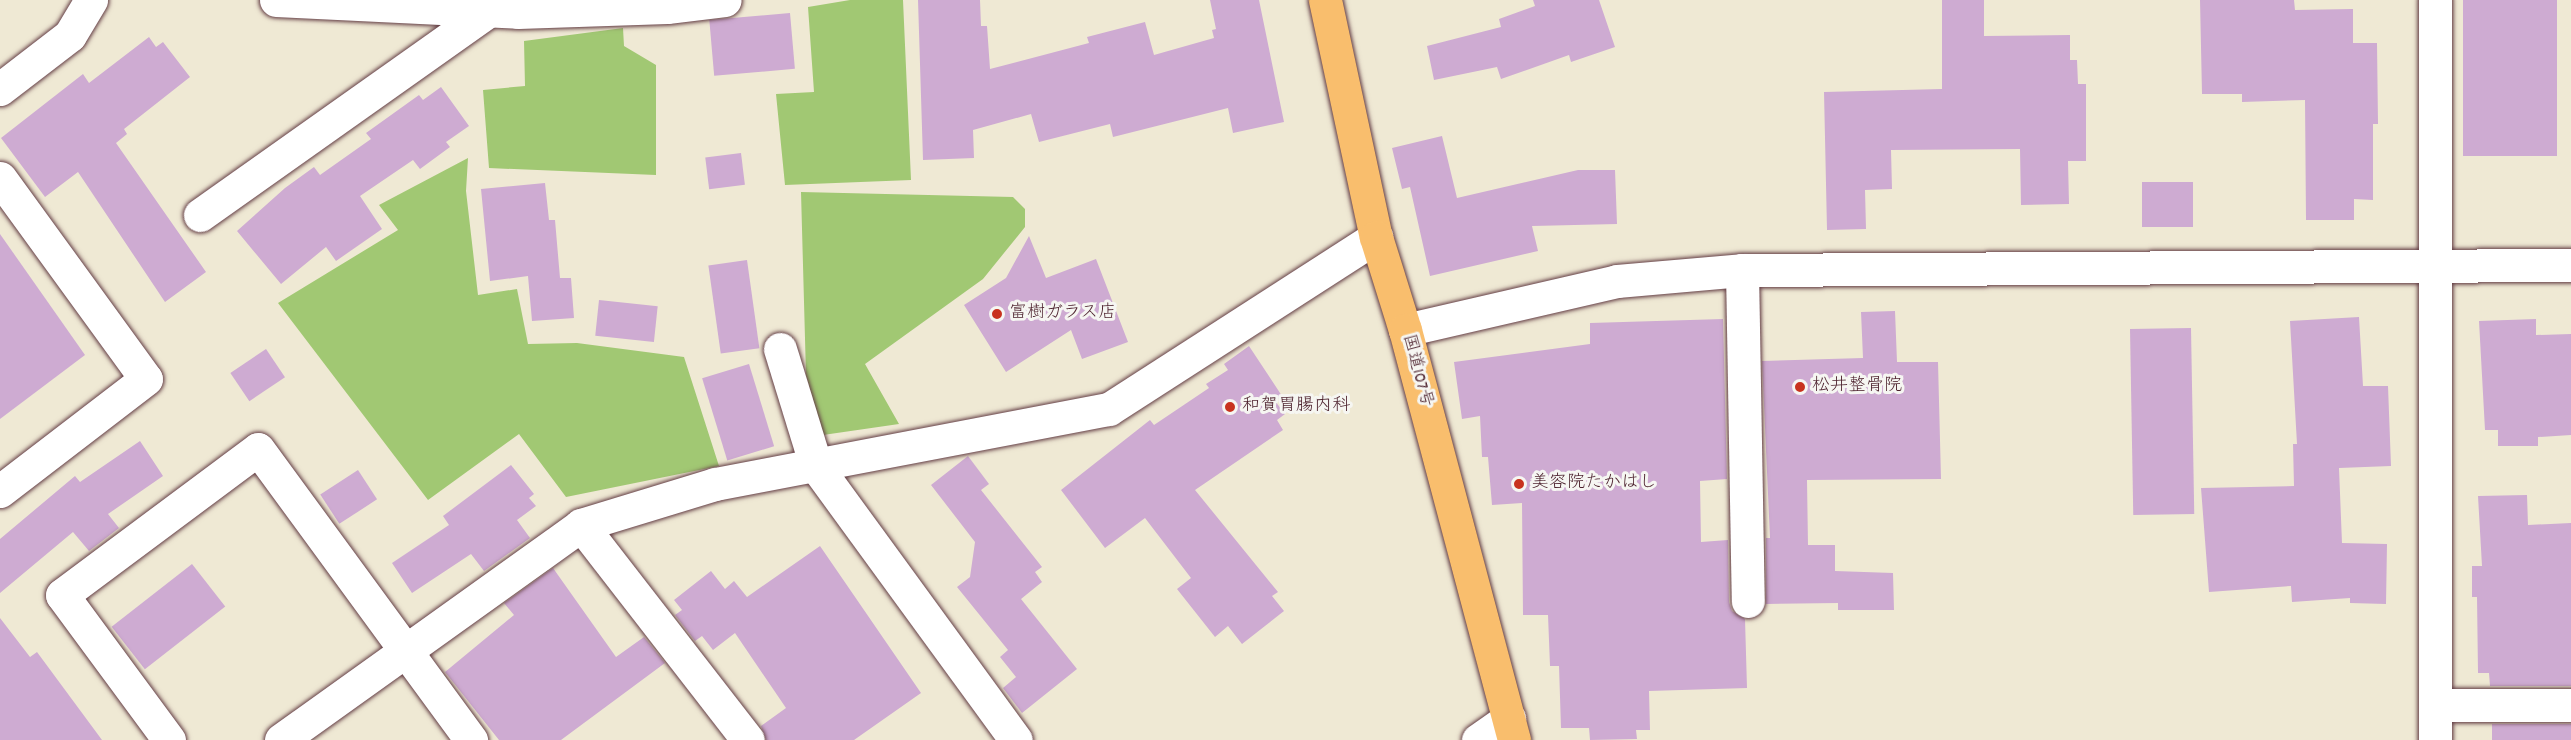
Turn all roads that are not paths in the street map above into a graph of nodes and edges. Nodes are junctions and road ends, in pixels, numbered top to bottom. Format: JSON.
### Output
{"nodes":[{"id":1,"x":91,"y":0,"type":"edge"},
{"id":2,"x":276,"y":0,"type":"edge"},
{"id":3,"x":725,"y":0,"type":"edge"},
{"id":4,"x":1325,"y":0,"type":"edge"},
{"id":5,"x":2435,"y":0,"type":"edge"},
{"id":6,"x":487,"y":12,"type":"junction"},
{"id":7,"x":0,"y":89,"type":"edge"},
{"id":8,"x":0,"y":178,"type":"edge"},
{"id":9,"x":200,"y":215,"type":"dead end"},
{"id":10,"x":1376,"y":237,"type":"junction"},
{"id":11,"x":2437,"y":265,"type":"junction"},
{"id":12,"x":2571,"y":265,"type":"edge"},
{"id":13,"x":1742,"y":270,"type":"junction"},
{"id":14,"x":1405,"y":330,"type":"junction"},
{"id":15,"x":780,"y":349,"type":"dead end"},
{"id":16,"x":816,"y":466,"type":"junction"},
{"id":17,"x":0,"y":491,"type":"edge"},
{"id":18,"x":581,"y":525,"type":"junction"},
{"id":19,"x":1748,"y":601,"type":"dead end"},
{"id":20,"x":405,"y":649,"type":"junction"},
{"id":21,"x":2435,"y":705,"type":"junction"},
{"id":22,"x":2571,"y":705,"type":"edge"},
{"id":23,"x":1511,"y":729,"type":"edge"},
{"id":24,"x":170,"y":740,"type":"edge"},
{"id":25,"x":280,"y":740,"type":"edge"},
{"id":26,"x":471,"y":740,"type":"edge"},
{"id":27,"x":748,"y":740,"type":"edge"},
{"id":28,"x":1016,"y":740,"type":"edge"},
{"id":29,"x":1478,"y":740,"type":"edge"},
{"id":30,"x":2435,"y":740,"type":"edge"}],
"edges":[{"from":1,"to":7,"type":"street"},
{"from":2,"to":6,"type":"street"},
{"from":3,"to":6,"type":"street"},
{"from":4,"to":10,"type":"highway","name":"国道107号"},
{"from":5,"to":11,"type":"street"},
{"from":6,"to":9,"type":"street"},
{"from":8,"to":17,"type":"street"},
{"from":10,"to":14,"type":"highway","name":"国道107号"},
{"from":10,"to":16,"type":"street"},
{"from":11,"to":12,"type":"street"},
{"from":11,"to":13,"type":"street"},
{"from":11,"to":21,"type":"street"},
{"from":13,"to":14,"type":"street"},
{"from":13,"to":19,"type":"street"},
{"from":14,"to":23,"type":"highway","name":"国道107号"},
{"from":15,"to":16,"type":"street"},
{"from":16,"to":18,"type":"street"},
{"from":16,"to":28,"type":"street"},
{"from":18,"to":20,"type":"street"},
{"from":18,"to":27,"type":"street"},
{"from":20,"to":24,"type":"street"},
{"from":20,"to":25,"type":"street"},
{"from":20,"to":26,"type":"street"},
{"from":21,"to":22,"type":"street"},
{"from":21,"to":30,"type":"street"},
{"from":23,"to":29,"type":"street"}]}
